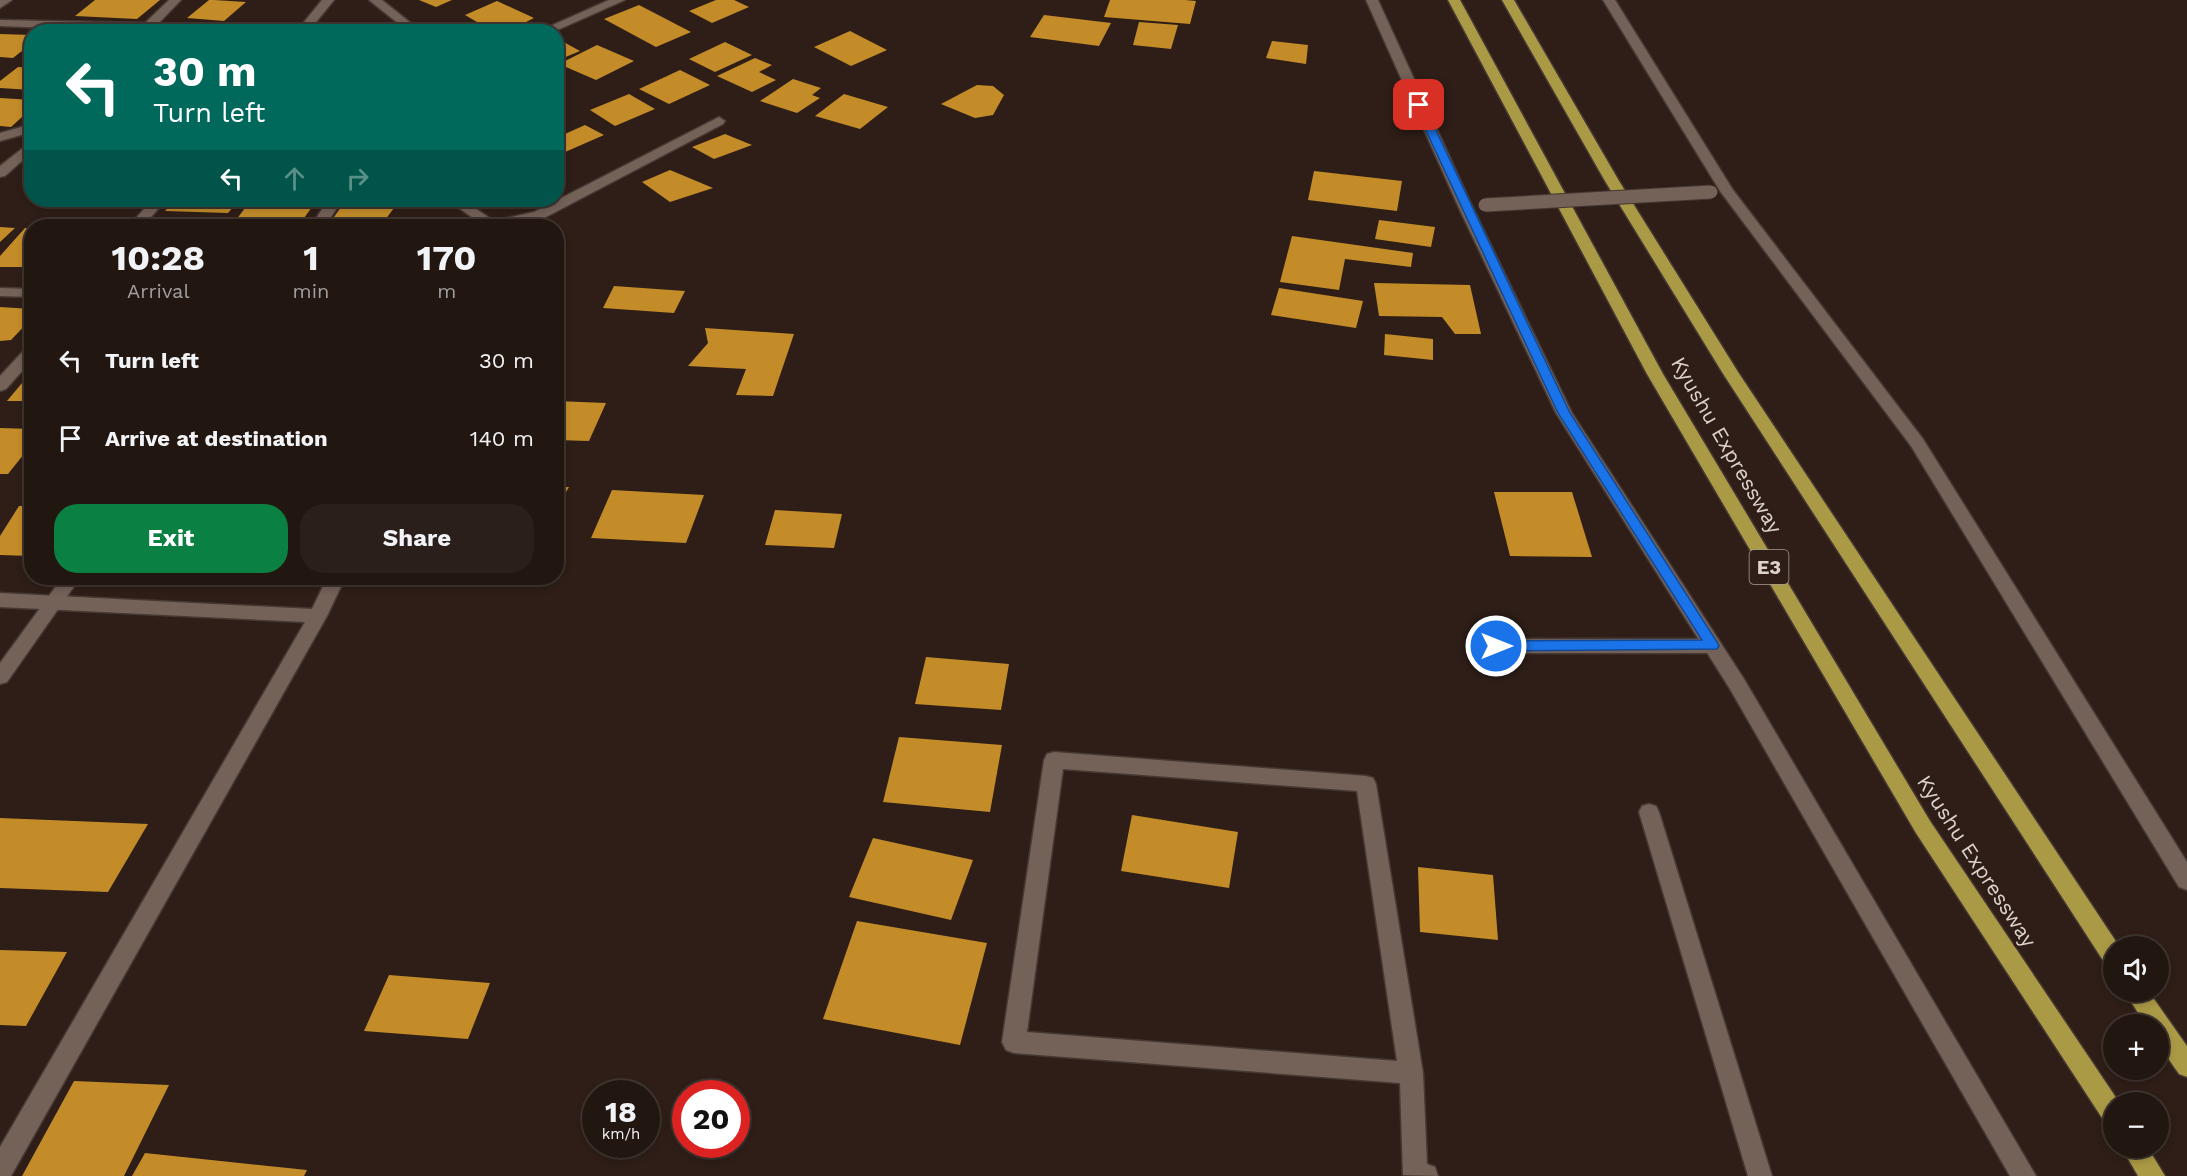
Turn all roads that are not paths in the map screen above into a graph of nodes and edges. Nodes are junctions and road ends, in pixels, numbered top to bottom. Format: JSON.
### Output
{"nodes":[{"id":1,"x":6,"y":0,"type":"edge"},
{"id":2,"x":175,"y":0,"type":"edge"},
{"id":3,"x":328,"y":0,"type":"edge"},
{"id":4,"x":375,"y":0,"type":"edge"},
{"id":5,"x":619,"y":0,"type":"edge"},
{"id":6,"x":1372,"y":0,"type":"edge"},
{"id":7,"x":1454,"y":0,"type":"edge"},
{"id":8,"x":1508,"y":0,"type":"edge"},
{"id":9,"x":1609,"y":0,"type":"edge"},
{"id":10,"x":0,"y":5,"type":"edge"},
{"id":11,"x":0,"y":23,"type":"edge"},
{"id":12,"x":24,"y":24,"type":"edge"},
{"id":13,"x":150,"y":24,"type":"edge"},
{"id":14,"x":308,"y":24,"type":"edge"},
{"id":15,"x":406,"y":24,"type":"edge"},
{"id":16,"x":561,"y":24,"type":"edge"},
{"id":17,"x":719,"y":121,"type":"dead end"},
{"id":18,"x":24,"y":130,"type":"edge"},
{"id":19,"x":0,"y":137,"type":"edge"},
{"id":20,"x":24,"y":151,"type":"edge"},
{"id":21,"x":0,"y":173,"type":"edge"},
{"id":22,"x":1726,"y":191,"type":"junction"},
{"id":23,"x":564,"y":203,"type":"edge"},
{"id":24,"x":1475,"y":205,"type":"junction"},
{"id":25,"x":153,"y":207,"type":"edge"},
{"id":26,"x":465,"y":207,"type":"edge"},
{"id":27,"x":556,"y":207,"type":"edge"},
{"id":28,"x":142,"y":219,"type":"edge"},
{"id":29,"x":482,"y":219,"type":"edge"},
{"id":30,"x":525,"y":219,"type":"edge"},
{"id":31,"x":0,"y":292,"type":"edge"},
{"id":32,"x":24,"y":293,"type":"edge"},
{"id":33,"x":24,"y":359,"type":"edge"},
{"id":34,"x":0,"y":386,"type":"edge"},
{"id":35,"x":66,"y":585,"type":"edge"},
{"id":36,"x":333,"y":585,"type":"edge"},
{"id":37,"x":0,"y":600,"type":"edge"},
{"id":38,"x":52,"y":603,"type":"junction"},
{"id":39,"x":318,"y":616,"type":"junction"},
{"id":40,"x":1496,"y":646,"type":"dead end"},
{"id":41,"x":1712,"y":646,"type":"junction"},
{"id":42,"x":0,"y":677,"type":"edge"},
{"id":43,"x":1649,"y":812,"type":"dead end"},
{"id":44,"x":2187,"y":881,"type":"edge"},
{"id":45,"x":2103,"y":941,"type":"edge"},
{"id":46,"x":2143,"y":1002,"type":"edge"},
{"id":47,"x":2187,"y":1066,"type":"edge"},
{"id":48,"x":1411,"y":1073,"type":"junction"},
{"id":49,"x":2103,"y":1099,"type":"edge"},
{"id":50,"x":2141,"y":1158,"type":"edge"},
{"id":51,"x":0,"y":1171,"type":"edge"},
{"id":52,"x":1426,"y":1176,"type":"edge"},
{"id":53,"x":1760,"y":1176,"type":"edge"},
{"id":54,"x":2024,"y":1176,"type":"edge"},
{"id":55,"x":2153,"y":1176,"type":"edge"}],
"edges":[{"from":1,"to":10,"type":"street"},
{"from":2,"to":13,"type":"street"},
{"from":3,"to":14,"type":"street"},
{"from":4,"to":15,"type":"street"},
{"from":5,"to":16,"type":"street"},
{"from":6,"to":24,"type":"street"},
{"from":7,"to":49,"type":"highway","name":"Kyushu Expressway","number":"E3"},
{"from":8,"to":45,"type":"highway","name":"Kyushu Expressway"},
{"from":9,"to":22,"type":"street"},
{"from":11,"to":12,"type":"street"},
{"from":17,"to":23,"type":"street"},
{"from":18,"to":19,"type":"street"},
{"from":20,"to":21,"type":"street"},
{"from":22,"to":24,"type":"street","bridge":true},
{"from":22,"to":44,"type":"street"},
{"from":24,"to":41,"type":"street"},
{"from":25,"to":28,"type":"street"},
{"from":26,"to":29,"type":"street"},
{"from":27,"to":30,"type":"street"},
{"from":31,"to":32,"type":"street"},
{"from":33,"to":34,"type":"street"},
{"from":35,"to":38,"type":"street"},
{"from":36,"to":39,"type":"street"},
{"from":37,"to":38,"type":"street"},
{"from":38,"to":39,"type":"street"},
{"from":38,"to":42,"type":"street"},
{"from":39,"to":51,"type":"street"},
{"from":40,"to":41,"type":"street"},
{"from":41,"to":54,"type":"street"},
{"from":43,"to":53,"type":"street"},
{"from":46,"to":47,"type":"highway"},
{"from":48,"to":48,"type":"street"},
{"from":48,"to":52,"type":"street"},
{"from":50,"to":55,"type":"highway"}]}
